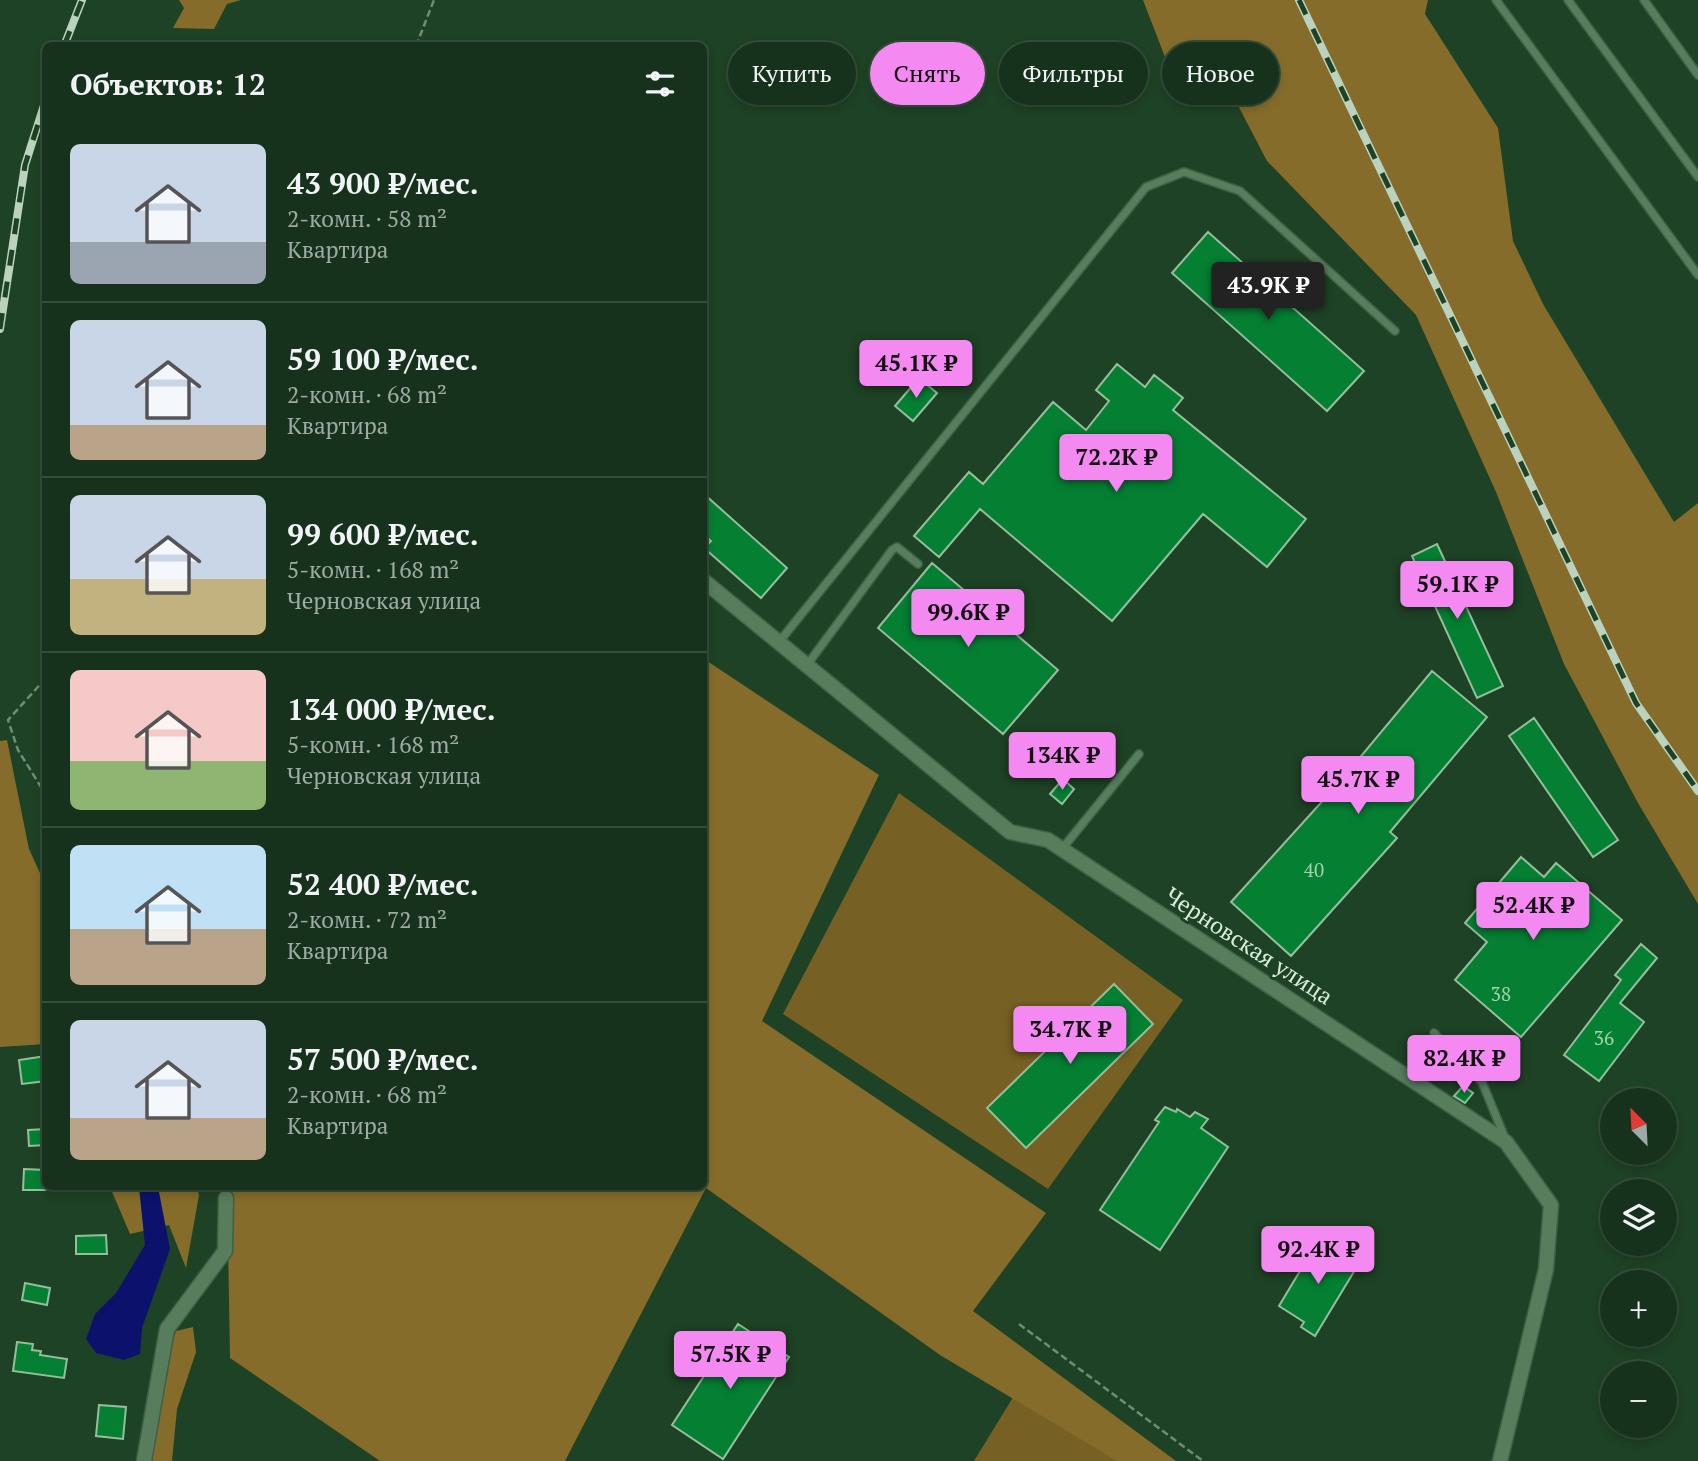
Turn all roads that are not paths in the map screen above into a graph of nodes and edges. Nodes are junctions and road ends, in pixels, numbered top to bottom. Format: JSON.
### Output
{"nodes":[{"id":1,"x":1496,"y":0,"type":"edge"},
{"id":2,"x":1568,"y":0,"type":"edge"},
{"id":3,"x":1644,"y":0,"type":"edge"},
{"id":4,"x":1698,"y":75,"type":"edge"},
{"id":5,"x":1698,"y":177,"type":"edge"},
{"id":6,"x":1698,"y":275,"type":"edge"},
{"id":7,"x":1395,"y":331,"type":"dead end"},
{"id":8,"x":918,"y":564,"type":"dead end"},
{"id":9,"x":707,"y":584,"type":"edge"},
{"id":10,"x":778,"y":643,"type":"junction"},
{"id":11,"x":806,"y":666,"type":"junction"},
{"id":12,"x":1139,"y":754,"type":"dead end"},
{"id":13,"x":1061,"y":850,"type":"junction"},
{"id":14,"x":1434,"y":1033,"type":"dead end"},
{"id":15,"x":1506,"y":1142,"type":"junction"},
{"id":16,"x":228,"y":1192,"type":"edge"},
{"id":17,"x":144,"y":1461,"type":"edge"},
{"id":18,"x":1500,"y":1461,"type":"edge"}],
"edges":[{"from":1,"to":6,"type":"lane"},
{"from":2,"to":5,"type":"lane"},
{"from":3,"to":4,"type":"lane"},
{"from":7,"to":10,"type":"lane"},
{"from":8,"to":11,"type":"lane"},
{"from":9,"to":10,"type":"street","name":"Черновская улица"},
{"from":10,"to":11,"type":"street","name":"Черновская улица"},
{"from":11,"to":13,"type":"street","name":"Черновская улица"},
{"from":12,"to":13,"type":"lane"},
{"from":13,"to":15,"type":"street","name":"Черновская улица"},
{"from":14,"to":15,"type":"lane"},
{"from":15,"to":18,"type":"street","name":"Черновская улица"},
{"from":16,"to":17,"type":"street"}]}
